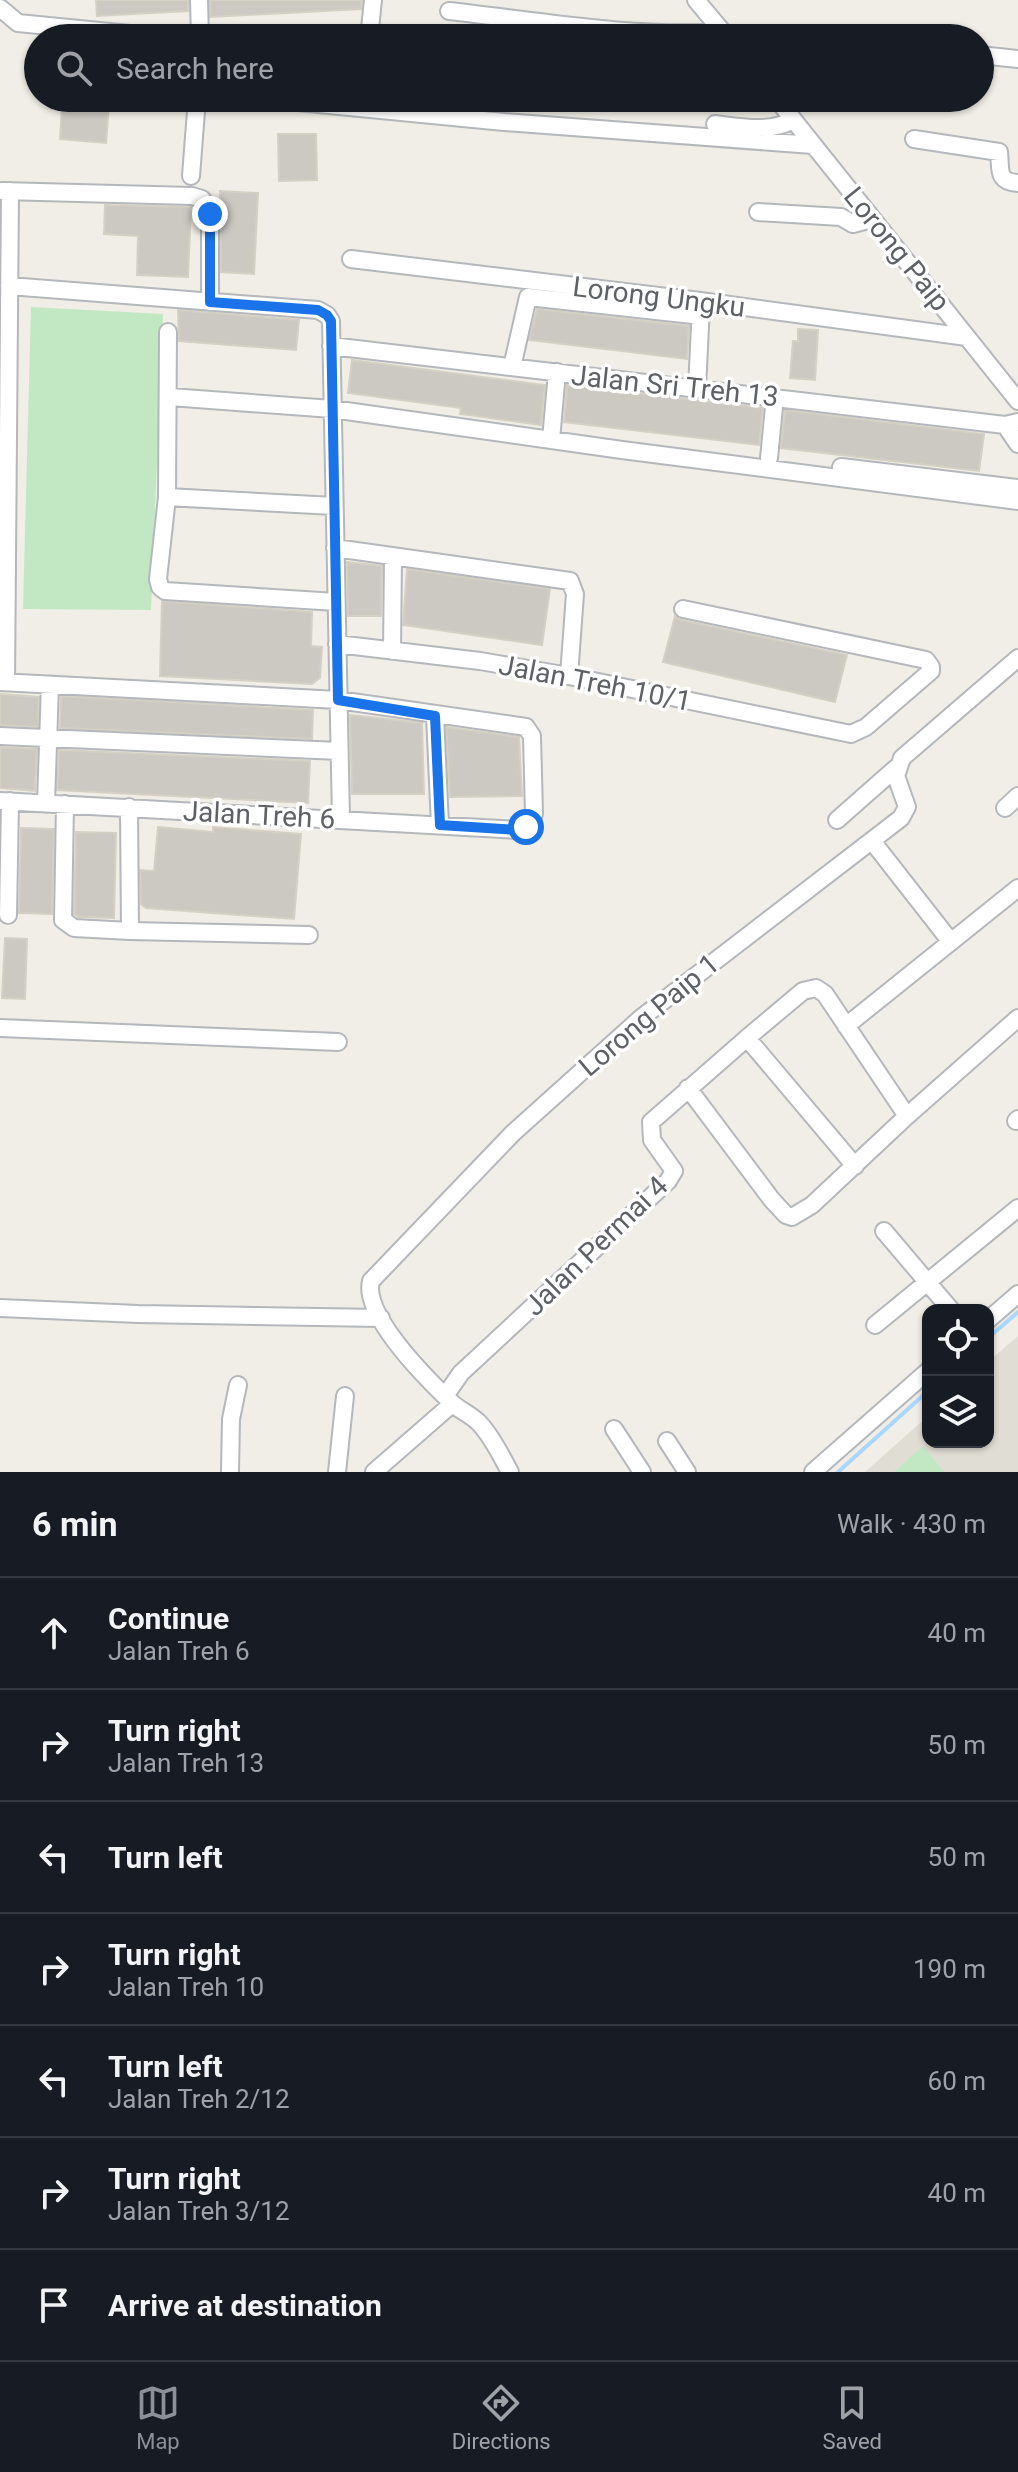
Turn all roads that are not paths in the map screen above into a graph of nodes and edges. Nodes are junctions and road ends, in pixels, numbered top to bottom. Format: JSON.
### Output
{"nodes":[{"id":1,"x":199,"y":0,"type":"edge"},
{"id":2,"x":373,"y":0,"type":"edge"},
{"id":3,"x":696,"y":0,"type":"edge"},
{"id":4,"x":0,"y":8,"type":"edge"},
{"id":5,"x":449,"y":11,"type":"dead end"},
{"id":6,"x":28,"y":24,"type":"edge"},
{"id":7,"x":200,"y":24,"type":"edge"},
{"id":8,"x":370,"y":24,"type":"edge"},
{"id":9,"x":576,"y":24,"type":"edge"},
{"id":10,"x":716,"y":24,"type":"edge"},
{"id":11,"x":994,"y":56,"type":"edge"},
{"id":12,"x":1018,"y":59,"type":"edge"},
{"id":13,"x":196,"y":112,"type":"edge"},
{"id":14,"x":401,"y":112,"type":"edge"},
{"id":15,"x":787,"y":112,"type":"edge"},
{"id":16,"x":793,"y":120,"type":"junction"},
{"id":17,"x":715,"y":124,"type":"dead end"},
{"id":18,"x":914,"y":139,"type":"dead end"},
{"id":19,"x":813,"y":145,"type":"junction"},
{"id":20,"x":999,"y":152,"type":"junction"},
{"id":21,"x":1018,"y":154,"type":"edge"},
{"id":22,"x":191,"y":176,"type":"dead end"},
{"id":23,"x":1018,"y":183,"type":"edge"},
{"id":24,"x":5,"y":191,"type":"edge"},
{"id":25,"x":758,"y":212,"type":"dead end"},
{"id":26,"x":872,"y":219,"type":"junction"},
{"id":27,"x":351,"y":259,"type":"dead end"},
{"id":28,"x":9,"y":286,"type":"junction"},
{"id":29,"x":210,"y":302,"type":"junction"},
{"id":30,"x":701,"y":308,"type":"junction"},
{"id":31,"x":168,"y":332,"type":"dead end"},
{"id":32,"x":967,"y":337,"type":"junction"},
{"id":33,"x":331,"y":346,"type":"junction"},
{"id":34,"x":512,"y":367,"type":"junction"},
{"id":35,"x":557,"y":372,"type":"junction"},
{"id":36,"x":697,"y":388,"type":"junction"},
{"id":37,"x":170,"y":397,"type":"junction"},
{"id":38,"x":775,"y":397,"type":"junction"},
{"id":39,"x":1018,"y":401,"type":"edge"},
{"id":40,"x":332,"y":409,"type":"junction"},
{"id":41,"x":1012,"y":423,"type":"edge"},
{"id":42,"x":551,"y":436,"type":"junction"},
{"id":43,"x":4,"y":437,"type":"edge"},
{"id":44,"x":1018,"y":444,"type":"edge"},
{"id":45,"x":769,"y":458,"type":"junction"},
{"id":46,"x":1018,"y":488,"type":"edge"},
{"id":47,"x":167,"y":497,"type":"junction"},
{"id":48,"x":1018,"y":501,"type":"edge"},
{"id":49,"x":334,"y":506,"type":"junction"},
{"id":50,"x":335,"y":548,"type":"junction"},
{"id":51,"x":393,"y":556,"type":"junction"},
{"id":52,"x":336,"y":602,"type":"junction"},
{"id":53,"x":683,"y":609,"type":"dead end"},
{"id":54,"x":337,"y":644,"type":"junction"},
{"id":55,"x":392,"y":651,"type":"junction"},
{"id":56,"x":1018,"y":658,"type":"edge"},
{"id":57,"x":569,"y":676,"type":"junction"},
{"id":58,"x":3,"y":682,"type":"edge"},
{"id":59,"x":50,"y":685,"type":"junction"},
{"id":60,"x":338,"y":700,"type":"junction"},
{"id":61,"x":435,"y":716,"type":"junction"},
{"id":62,"x":0,"y":736,"type":"edge"},
{"id":63,"x":48,"y":739,"type":"junction"},
{"id":64,"x":339,"y":751,"type":"junction"},
{"id":65,"x":896,"y":768,"type":"junction"},
{"id":66,"x":5,"y":801,"type":"edge"},
{"id":67,"x":46,"y":803,"type":"junction"},
{"id":68,"x":65,"y":804,"type":"junction"},
{"id":69,"x":129,"y":807,"type":"junction"},
{"id":70,"x":341,"y":820,"type":"junction"},
{"id":71,"x":837,"y":820,"type":"dead end"},
{"id":72,"x":440,"y":825,"type":"junction"},
{"id":73,"x":872,"y":841,"type":"junction"},
{"id":74,"x":1018,"y":888,"type":"edge"},
{"id":75,"x":8,"y":915,"type":"dead end"},
{"id":76,"x":130,"y":931,"type":"junction"},
{"id":77,"x":309,"y":935,"type":"dead end"},
{"id":78,"x":951,"y":942,"type":"junction"},
{"id":79,"x":1018,"y":1018,"type":"edge"},
{"id":80,"x":846,"y":1026,"type":"junction"},
{"id":81,"x":0,"y":1028,"type":"edge"},
{"id":82,"x":747,"y":1038,"type":"junction"},
{"id":83,"x":338,"y":1042,"type":"dead end"},
{"id":84,"x":688,"y":1088,"type":"junction"},
{"id":85,"x":907,"y":1116,"type":"junction"},
{"id":86,"x":855,"y":1166,"type":"junction"},
{"id":87,"x":1018,"y":1208,"type":"edge"},
{"id":88,"x":884,"y":1231,"type":"dead end"},
{"id":89,"x":926,"y":1283,"type":"junction"},
{"id":90,"x":1018,"y":1294,"type":"edge"},
{"id":91,"x":945,"y":1304,"type":"edge"},
{"id":92,"x":0,"y":1308,"type":"edge"},
{"id":93,"x":994,"y":1315,"type":"edge"},
{"id":94,"x":381,"y":1318,"type":"junction"},
{"id":95,"x":875,"y":1325,"type":"dead end"},
{"id":96,"x":922,"y":1376,"type":"edge"},
{"id":97,"x":238,"y":1385,"type":"dead end"},
{"id":98,"x":345,"y":1396,"type":"dead end"},
{"id":99,"x":449,"y":1400,"type":"junction"},
{"id":100,"x":614,"y":1429,"type":"dead end"},
{"id":101,"x":667,"y":1441,"type":"dead end"},
{"id":102,"x":230,"y":1472,"type":"edge"},
{"id":103,"x":337,"y":1472,"type":"edge"},
{"id":104,"x":374,"y":1472,"type":"edge"},
{"id":105,"x":510,"y":1472,"type":"edge"},
{"id":106,"x":642,"y":1472,"type":"edge"},
{"id":107,"x":687,"y":1472,"type":"edge"},
{"id":108,"x":813,"y":1472,"type":"edge"}],
"edges":[{"from":1,"to":7,"type":"street"},
{"from":2,"to":8,"type":"street"},
{"from":3,"to":10,"type":"street"},
{"from":4,"to":6,"type":"street"},
{"from":5,"to":9,"type":"street"},
{"from":11,"to":12,"type":"street"},
{"from":13,"to":22,"type":"street"},
{"from":14,"to":19,"type":"street"},
{"from":15,"to":16,"type":"street","name":"Lorong Paip"},
{"from":16,"to":17,"type":"street"},
{"from":16,"to":19,"type":"street","name":"Lorong Paip"},
{"from":18,"to":20,"type":"street"},
{"from":19,"to":26,"type":"street","name":"Lorong Paip"},
{"from":20,"to":21,"type":"street"},
{"from":20,"to":23,"type":"street"},
{"from":24,"to":28,"type":"street"},
{"from":24,"to":29,"type":"street"},
{"from":25,"to":26,"type":"street"},
{"from":26,"to":32,"type":"street","name":"Lorong Paip"},
{"from":27,"to":30,"type":"street","name":"Lorong Ungku"},
{"from":28,"to":29,"type":"street"},
{"from":28,"to":43,"type":"street"},
{"from":29,"to":33,"type":"street"},
{"from":30,"to":32,"type":"street","name":"Lorong Ungku"},
{"from":30,"to":34,"type":"street"},
{"from":30,"to":36,"type":"street"},
{"from":31,"to":37,"type":"street"},
{"from":32,"to":39,"type":"street","name":"Lorong Paip"},
{"from":33,"to":34,"type":"street","name":"Jalan Sri Treh 13"},
{"from":33,"to":40,"type":"street"},
{"from":34,"to":35,"type":"street","name":"Jalan Sri Treh 13"},
{"from":35,"to":36,"type":"street","name":"Jalan Sri Treh 13"},
{"from":35,"to":42,"type":"street"},
{"from":36,"to":38,"type":"street","name":"Jalan Sri Treh 13"},
{"from":37,"to":40,"type":"street"},
{"from":37,"to":47,"type":"street"},
{"from":38,"to":41,"type":"street","name":"Jalan Sri Treh 13"},
{"from":38,"to":45,"type":"street"},
{"from":40,"to":42,"type":"street"},
{"from":40,"to":49,"type":"street"},
{"from":41,"to":44,"type":"street"},
{"from":42,"to":45,"type":"street"},
{"from":42,"to":48,"type":"street"},
{"from":43,"to":58,"type":"street"},
{"from":45,"to":46,"type":"street"},
{"from":47,"to":49,"type":"street"},
{"from":47,"to":52,"type":"street"},
{"from":49,"to":50,"type":"street"},
{"from":50,"to":51,"type":"street"},
{"from":50,"to":52,"type":"street"},
{"from":51,"to":55,"type":"street"},
{"from":51,"to":57,"type":"street"},
{"from":52,"to":54,"type":"street"},
{"from":53,"to":57,"type":"street","name":"Jalan Treh 10/1"},
{"from":54,"to":55,"type":"street","name":"Jalan Treh 10/1"},
{"from":54,"to":60,"type":"street"},
{"from":55,"to":57,"type":"street","name":"Jalan Treh 10/1"},
{"from":56,"to":65,"type":"street"},
{"from":58,"to":59,"type":"street"},
{"from":59,"to":60,"type":"street"},
{"from":59,"to":63,"type":"street"},
{"from":60,"to":61,"type":"street"},
{"from":60,"to":64,"type":"street"},
{"from":61,"to":72,"type":"street"},
{"from":61,"to":72,"type":"street","name":"Jalan Treh 6"},
{"from":62,"to":63,"type":"street"},
{"from":63,"to":64,"type":"street"},
{"from":63,"to":67,"type":"street"},
{"from":64,"to":70,"type":"street"},
{"from":65,"to":71,"type":"street"},
{"from":65,"to":73,"type":"street","name":"Lorong Paip 1"},
{"from":66,"to":67,"type":"street","name":"Jalan Treh 6"},
{"from":66,"to":75,"type":"street"},
{"from":67,"to":68,"type":"street","name":"Jalan Treh 6"},
{"from":68,"to":69,"type":"street","name":"Jalan Treh 6"},
{"from":68,"to":76,"type":"street"},
{"from":69,"to":70,"type":"street","name":"Jalan Treh 6"},
{"from":69,"to":76,"type":"street"},
{"from":70,"to":72,"type":"street","name":"Jalan Treh 6"},
{"from":73,"to":78,"type":"street"},
{"from":73,"to":94,"type":"street","name":"Lorong Paip 1"},
{"from":74,"to":78,"type":"street"},
{"from":76,"to":77,"type":"street"},
{"from":78,"to":80,"type":"street"},
{"from":79,"to":85,"type":"street"},
{"from":80,"to":82,"type":"street"},
{"from":80,"to":85,"type":"street"},
{"from":81,"to":83,"type":"street"},
{"from":82,"to":84,"type":"street"},
{"from":82,"to":86,"type":"street"},
{"from":84,"to":86,"type":"street"},
{"from":84,"to":99,"type":"street","name":"Jalan Permai 4"},
{"from":85,"to":86,"type":"street"},
{"from":87,"to":89,"type":"street"},
{"from":88,"to":89,"type":"street"},
{"from":89,"to":91,"type":"street"},
{"from":89,"to":95,"type":"street"},
{"from":90,"to":93,"type":"street"},
{"from":92,"to":94,"type":"street"},
{"from":94,"to":99,"type":"street","name":"Lorong Paip 1"},
{"from":96,"to":108,"type":"street"},
{"from":97,"to":102,"type":"street"},
{"from":98,"to":103,"type":"street"},
{"from":99,"to":104,"type":"street"},
{"from":99,"to":105,"type":"street","name":"Lorong Paip 1"},
{"from":100,"to":106,"type":"street"},
{"from":101,"to":107,"type":"street"}]}
